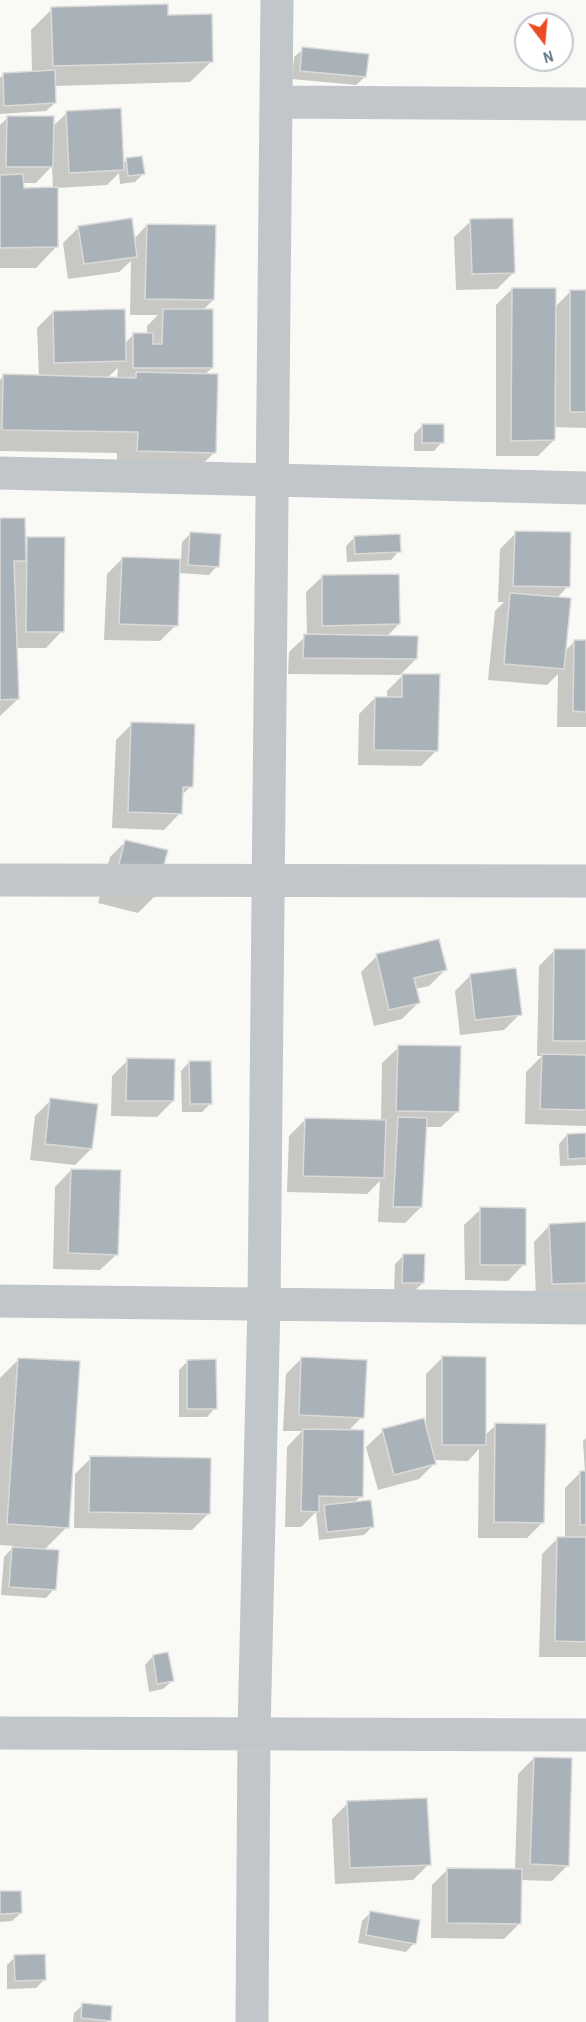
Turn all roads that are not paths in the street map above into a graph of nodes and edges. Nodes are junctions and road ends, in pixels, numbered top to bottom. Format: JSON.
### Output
{"nodes":[{"id":1,"x":277,"y":0,"type":"edge"},
{"id":2,"x":276,"y":102,"type":"junction"},
{"id":3,"x":586,"y":104,"type":"edge"},
{"id":4,"x":0,"y":473,"type":"edge"},
{"id":5,"x":272,"y":481,"type":"junction"},
{"id":6,"x":586,"y":488,"type":"edge"},
{"id":7,"x":0,"y":880,"type":"edge"},
{"id":8,"x":268,"y":880,"type":"junction"},
{"id":9,"x":586,"y":881,"type":"edge"},
{"id":10,"x":0,"y":1301,"type":"edge"},
{"id":11,"x":264,"y":1303,"type":"junction"},
{"id":12,"x":586,"y":1308,"type":"edge"},
{"id":13,"x":0,"y":1733,"type":"edge"},
{"id":14,"x":254,"y":1733,"type":"junction"},
{"id":15,"x":586,"y":1735,"type":"edge"},
{"id":16,"x":252,"y":2022,"type":"edge"}],
"edges":[{"from":1,"to":2,"type":"street"},
{"from":2,"to":3,"type":"street"},
{"from":2,"to":5,"type":"street"},
{"from":4,"to":5,"type":"street"},
{"from":5,"to":6,"type":"street"},
{"from":5,"to":8,"type":"street"},
{"from":7,"to":8,"type":"street"},
{"from":8,"to":9,"type":"street"},
{"from":8,"to":11,"type":"street"},
{"from":10,"to":11,"type":"street"},
{"from":11,"to":12,"type":"street"},
{"from":11,"to":14,"type":"street"},
{"from":13,"to":14,"type":"street"},
{"from":14,"to":15,"type":"street"},
{"from":14,"to":16,"type":"street"}]}
